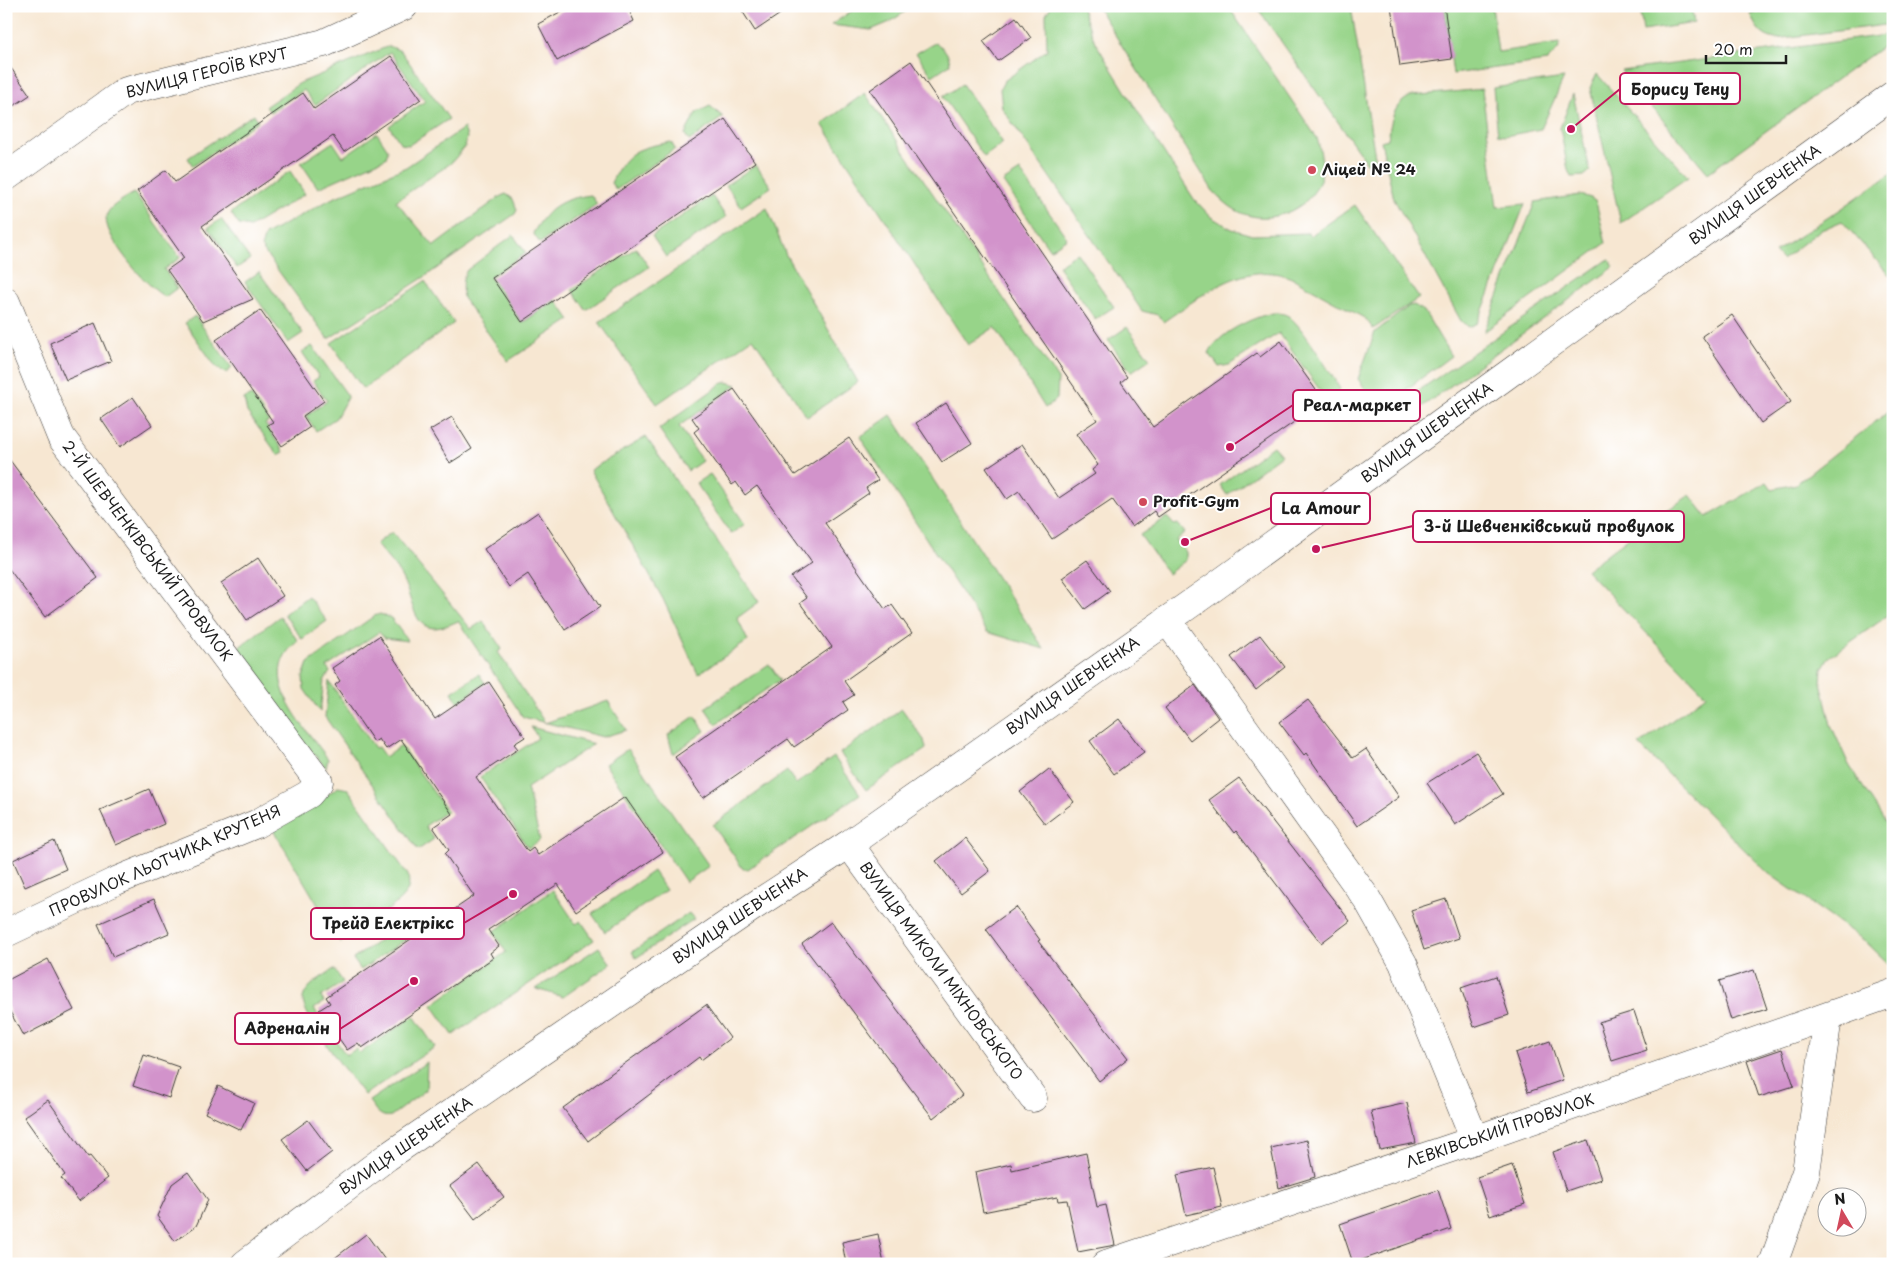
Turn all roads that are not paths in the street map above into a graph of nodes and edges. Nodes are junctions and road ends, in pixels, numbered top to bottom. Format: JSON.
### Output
{"nodes":[{"id":1,"x":400,"y":9,"type":"edge"},
{"id":2,"x":1893,"y":95,"type":"edge"},
{"id":3,"x":6,"y":177,"type":"edge"},
{"id":4,"x":6,"y":302,"type":"edge"},
{"id":5,"x":1167,"y":620,"type":"junction"},
{"id":6,"x":319,"y":782,"type":"joint"},
{"id":7,"x":849,"y":844,"type":"junction"},
{"id":8,"x":6,"y":933,"type":"edge"},
{"id":9,"x":1893,"y":993,"type":"edge"},
{"id":10,"x":1828,"y":1017,"type":"junction"},
{"id":11,"x":1033,"y":1098,"type":"dead end"},
{"id":12,"x":1475,"y":1140,"type":"junction"},
{"id":13,"x":245,"y":1264,"type":"edge"},
{"id":14,"x":1106,"y":1264,"type":"edge"},
{"id":15,"x":1773,"y":1264,"type":"edge"}],
"edges":[{"from":1,"to":3,"type":"street","name":"ВУЛИЦЯ ГЕРОЇВ КРУТ"},
{"from":2,"to":5,"type":"street","name":"ВУЛИЦЯ ШЕВЧЕНКА"},
{"from":4,"to":6,"type":"street","name":"2-Й ШЕВЧЕНКІВСЬКИЙ ПРОВУЛОК"},
{"from":5,"to":7,"type":"street","name":"ВУЛИЦЯ ШЕВЧЕНКА"},
{"from":5,"to":12,"type":"street"},
{"from":6,"to":8,"type":"street","name":"ПРОВУЛОК ЛЬОТЧИКА КРУТЕНЯ"},
{"from":7,"to":11,"type":"street","name":"ВУЛИЦЯ МИКОЛИ МІХНОВСЬКОГО"},
{"from":7,"to":13,"type":"street","name":"ВУЛИЦЯ ШЕВЧЕНКА"},
{"from":9,"to":10,"type":"street","name":"ЛЕВКІВСЬКИЙ ПРОВУЛОК"},
{"from":10,"to":12,"type":"street","name":"ЛЕВКІВСЬКИЙ ПРОВУЛОК"},
{"from":10,"to":15,"type":"street"},
{"from":12,"to":14,"type":"street","name":"ЛЕВКІВСЬКИЙ ПРОВУЛОК"}]}
